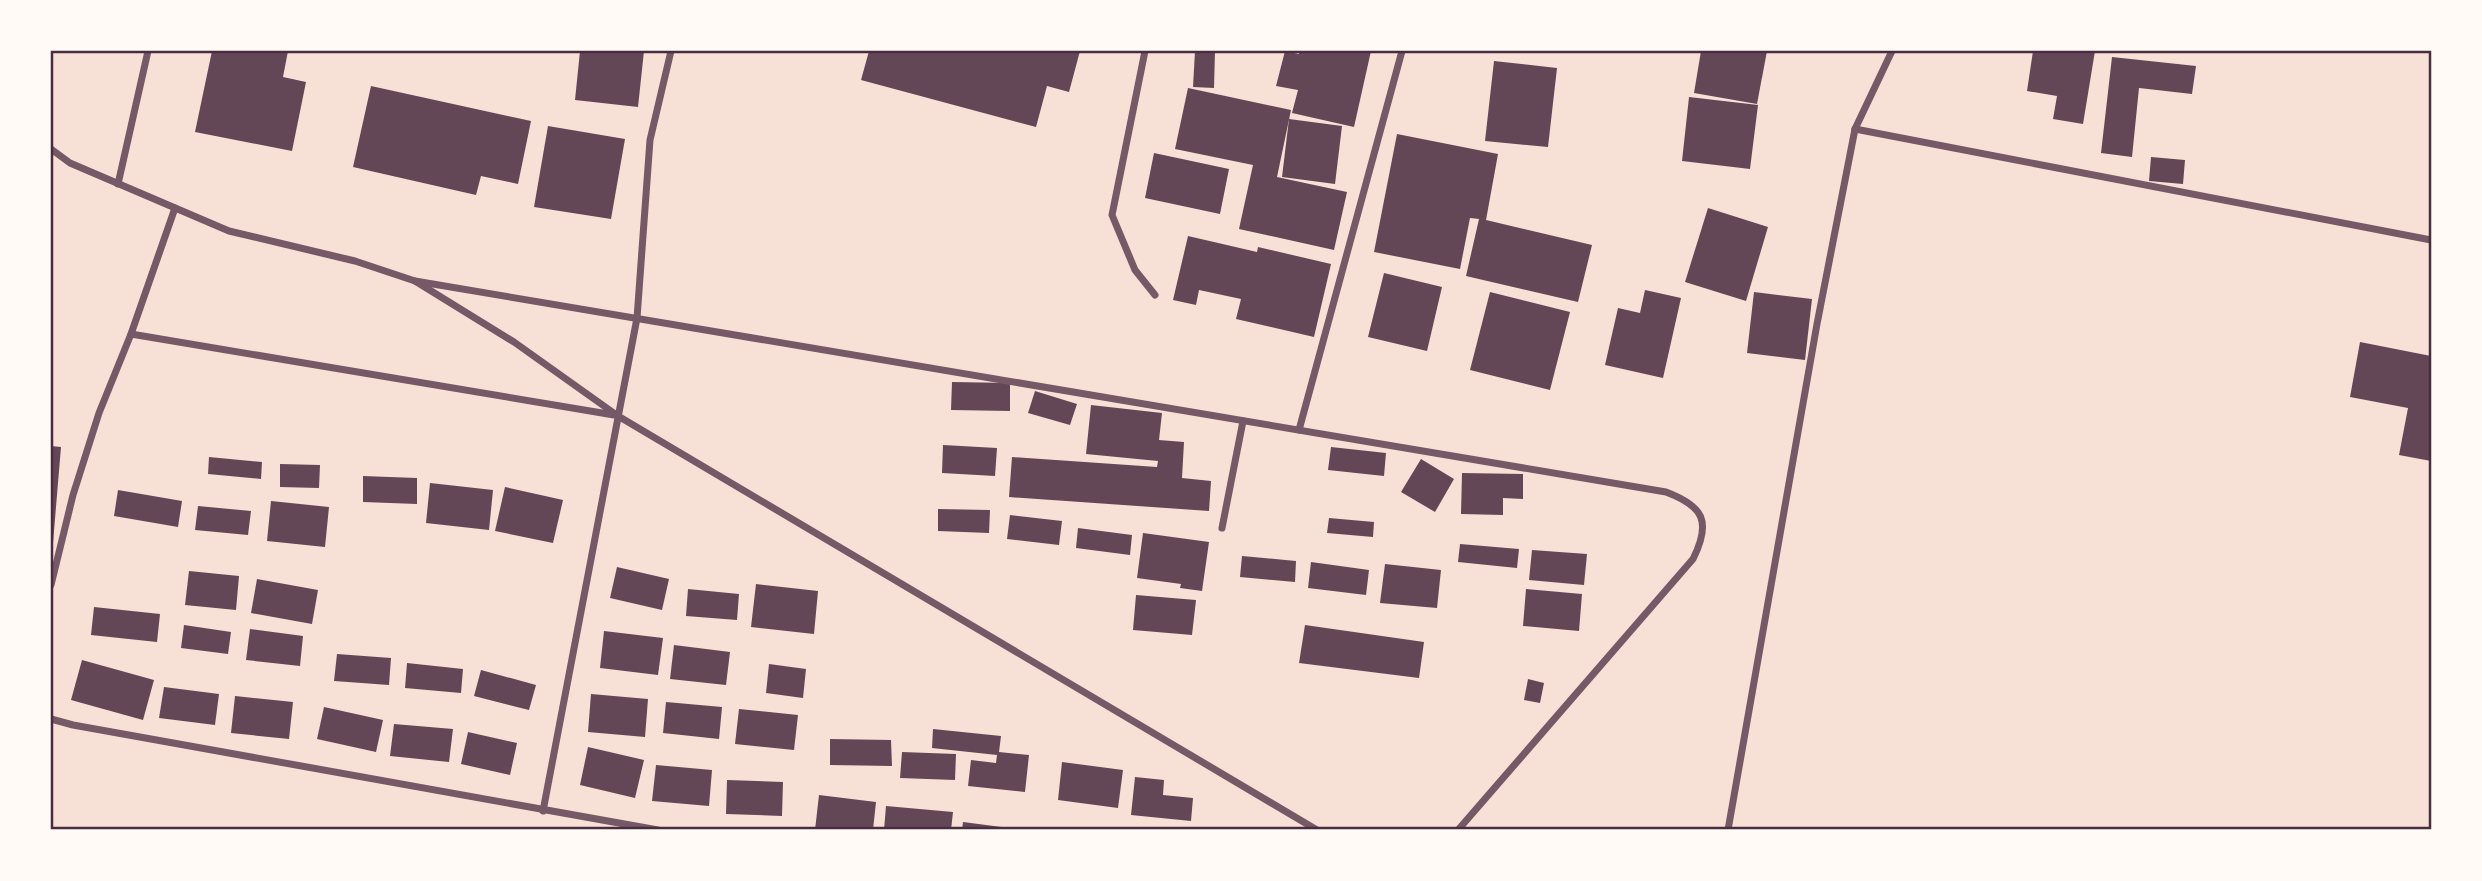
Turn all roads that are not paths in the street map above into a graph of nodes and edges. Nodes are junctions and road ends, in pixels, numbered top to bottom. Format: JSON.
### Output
{"nodes":[{"id":1,"x":148,"y":51,"type":"edge"},
{"id":2,"x":671,"y":51,"type":"edge"},
{"id":3,"x":1145,"y":51,"type":"edge"},
{"id":4,"x":1402,"y":51,"type":"edge"},
{"id":5,"x":1892,"y":51,"type":"edge"},
{"id":6,"x":1855,"y":129,"type":"junction"},
{"id":7,"x":51,"y":149,"type":"edge"},
{"id":8,"x":118,"y":184,"type":"junction"},
{"id":9,"x":175,"y":208,"type":"junction"},
{"id":10,"x":2431,"y":240,"type":"edge"},
{"id":11,"x":415,"y":281,"type":"junction"},
{"id":12,"x":1155,"y":295,"type":"dead end"},
{"id":13,"x":637,"y":318,"type":"junction"},
{"id":14,"x":131,"y":334,"type":"junction"},
{"id":15,"x":618,"y":416,"type":"junction"},
{"id":16,"x":1243,"y":421,"type":"junction"},
{"id":17,"x":1299,"y":430,"type":"junction"},
{"id":18,"x":1222,"y":528,"type":"dead end"},
{"id":19,"x":51,"y":585,"type":"edge"},
{"id":20,"x":51,"y":719,"type":"edge"},
{"id":21,"x":542,"y":811,"type":"junction"},
{"id":22,"x":657,"y":830,"type":"edge"},
{"id":23,"x":1317,"y":830,"type":"edge"},
{"id":24,"x":1458,"y":830,"type":"edge"},
{"id":25,"x":1728,"y":830,"type":"edge"}],
"edges":[{"from":1,"to":8,"type":"street"},
{"from":2,"to":13,"type":"street"},
{"from":3,"to":12,"type":"street"},
{"from":4,"to":17,"type":"street"},
{"from":5,"to":6,"type":"street"},
{"from":6,"to":10,"type":"street"},
{"from":6,"to":25,"type":"street"},
{"from":7,"to":8,"type":"street"},
{"from":8,"to":9,"type":"street"},
{"from":9,"to":11,"type":"street"},
{"from":9,"to":14,"type":"street"},
{"from":11,"to":13,"type":"street"},
{"from":11,"to":15,"type":"street"},
{"from":13,"to":15,"type":"street"},
{"from":13,"to":16,"type":"street"},
{"from":14,"to":15,"type":"street"},
{"from":14,"to":19,"type":"street"},
{"from":15,"to":21,"type":"street"},
{"from":15,"to":23,"type":"street"},
{"from":16,"to":17,"type":"street"},
{"from":16,"to":18,"type":"street"},
{"from":17,"to":24,"type":"street"},
{"from":20,"to":21,"type":"street"},
{"from":21,"to":22,"type":"street"}]}
